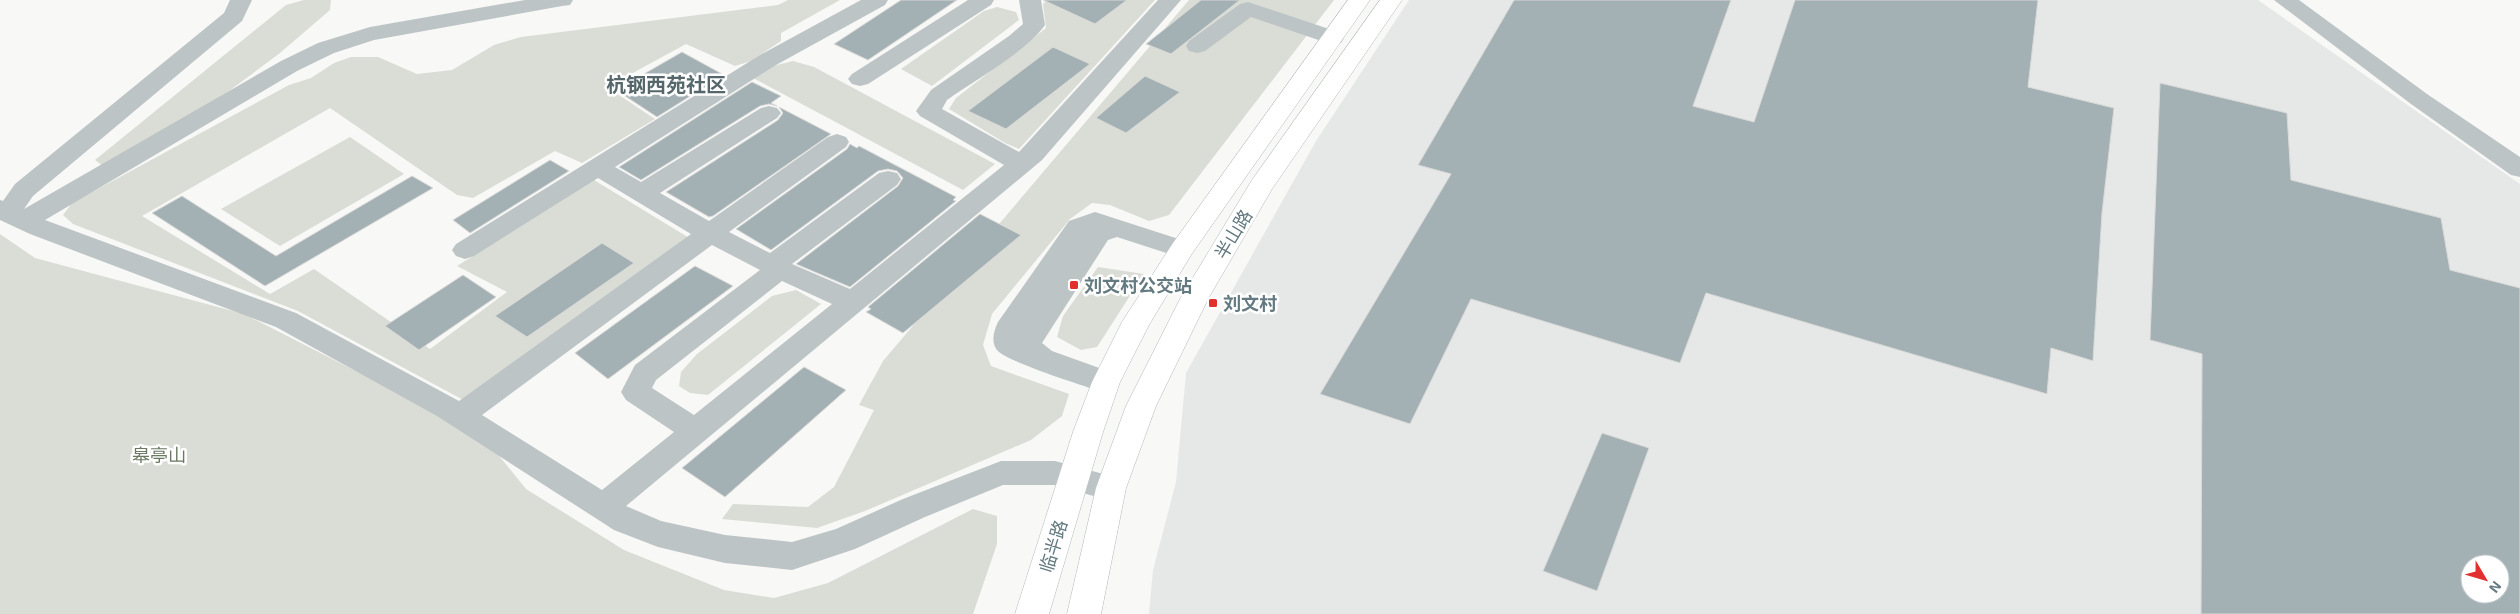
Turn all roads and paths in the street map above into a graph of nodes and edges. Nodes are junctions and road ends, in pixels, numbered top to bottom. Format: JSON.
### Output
{"nodes":[{"id":1,"x":241,"y":0,"type":"edge"},
{"id":2,"x":562,"y":0,"type":"edge"},
{"id":3,"x":877,"y":0,"type":"edge"},
{"id":4,"x":983,"y":0,"type":"edge"},
{"id":5,"x":1012,"y":0,"type":"edge"},
{"id":6,"x":1024,"y":0,"type":"edge"},
{"id":7,"x":1030,"y":0,"type":"edge"},
{"id":8,"x":1170,"y":0,"type":"edge"},
{"id":9,"x":1359,"y":0,"type":"edge"},
{"id":10,"x":1391,"y":0,"type":"edge"},
{"id":11,"x":2285,"y":0,"type":"edge"},
{"id":12,"x":1333,"y":38,"type":"junction"},
{"id":13,"x":1197,"y":46,"type":"dead end"},
{"id":14,"x":860,"y":79,"type":"dead end"},
{"id":15,"x":770,"y":113,"type":"dead end"},
{"id":16,"x":837,"y":142,"type":"dead end"},
{"id":17,"x":1021,"y":164,"type":"junction"},
{"id":18,"x":597,"y":167,"type":"junction"},
{"id":19,"x":2520,"y":169,"type":"edge"},
{"id":20,"x":888,"y":179,"type":"dead end"},
{"id":21,"x":640,"y":193,"type":"junction"},
{"id":22,"x":10,"y":214,"type":"edge"},
{"id":23,"x":710,"y":233,"type":"junction"},
{"id":24,"x":1182,"y":248,"type":"junction"},
{"id":25,"x":465,"y":250,"type":"dead end"},
{"id":26,"x":776,"y":267,"type":"junction"},
{"id":27,"x":853,"y":302,"type":"junction"},
{"id":28,"x":1106,"y":382,"type":"junction"},
{"id":29,"x":460,"y":416,"type":"junction"},
{"id":30,"x":695,"y":431,"type":"junction"},
{"id":31,"x":1074,"y":477,"type":"junction"},
{"id":32,"x":1111,"y":488,"type":"junction"},
{"id":33,"x":602,"y":507,"type":"junction"},
{"id":34,"x":1032,"y":614,"type":"edge"},
{"id":35,"x":1084,"y":614,"type":"edge"}],
"edges":[{"from":1,"to":22,"type":"street"},
{"from":2,"to":22,"type":"street"},
{"from":3,"to":18,"type":"street"},
{"from":4,"to":14,"type":"street"},
{"from":5,"to":6,"type":"street"},
{"from":7,"to":17,"type":"street"},
{"from":8,"to":17,"type":"street"},
{"from":9,"to":12,"type":"main road","name":"半山路"},
{"from":10,"to":32,"type":"main road","name":"半山路"},
{"from":11,"to":19,"type":"street"},
{"from":12,"to":13,"type":"street"},
{"from":12,"to":24,"type":"main road","name":"半山路"},
{"from":15,"to":21,"type":"street"},
{"from":16,"to":23,"type":"street"},
{"from":17,"to":27,"type":"street"},
{"from":18,"to":21,"type":"street"},
{"from":18,"to":25,"type":"street"},
{"from":20,"to":26,"type":"street"},
{"from":21,"to":23,"type":"street"},
{"from":22,"to":29,"type":"street"},
{"from":23,"to":26,"type":"street"},
{"from":23,"to":29,"type":"street"},
{"from":24,"to":28,"type":"main road","name":"半山路"},
{"from":24,"to":28,"type":"street"},
{"from":26,"to":27,"type":"street"},
{"from":26,"to":30,"type":"street"},
{"from":27,"to":30,"type":"street"},
{"from":28,"to":31,"type":"main road","name":"半山路"},
{"from":29,"to":33,"type":"street"},
{"from":30,"to":33,"type":"street"},
{"from":31,"to":32,"type":"street"},
{"from":31,"to":33,"type":"street"},
{"from":31,"to":34,"type":"main road","name":"临半路"},
{"from":32,"to":35,"type":"main road"}]}
